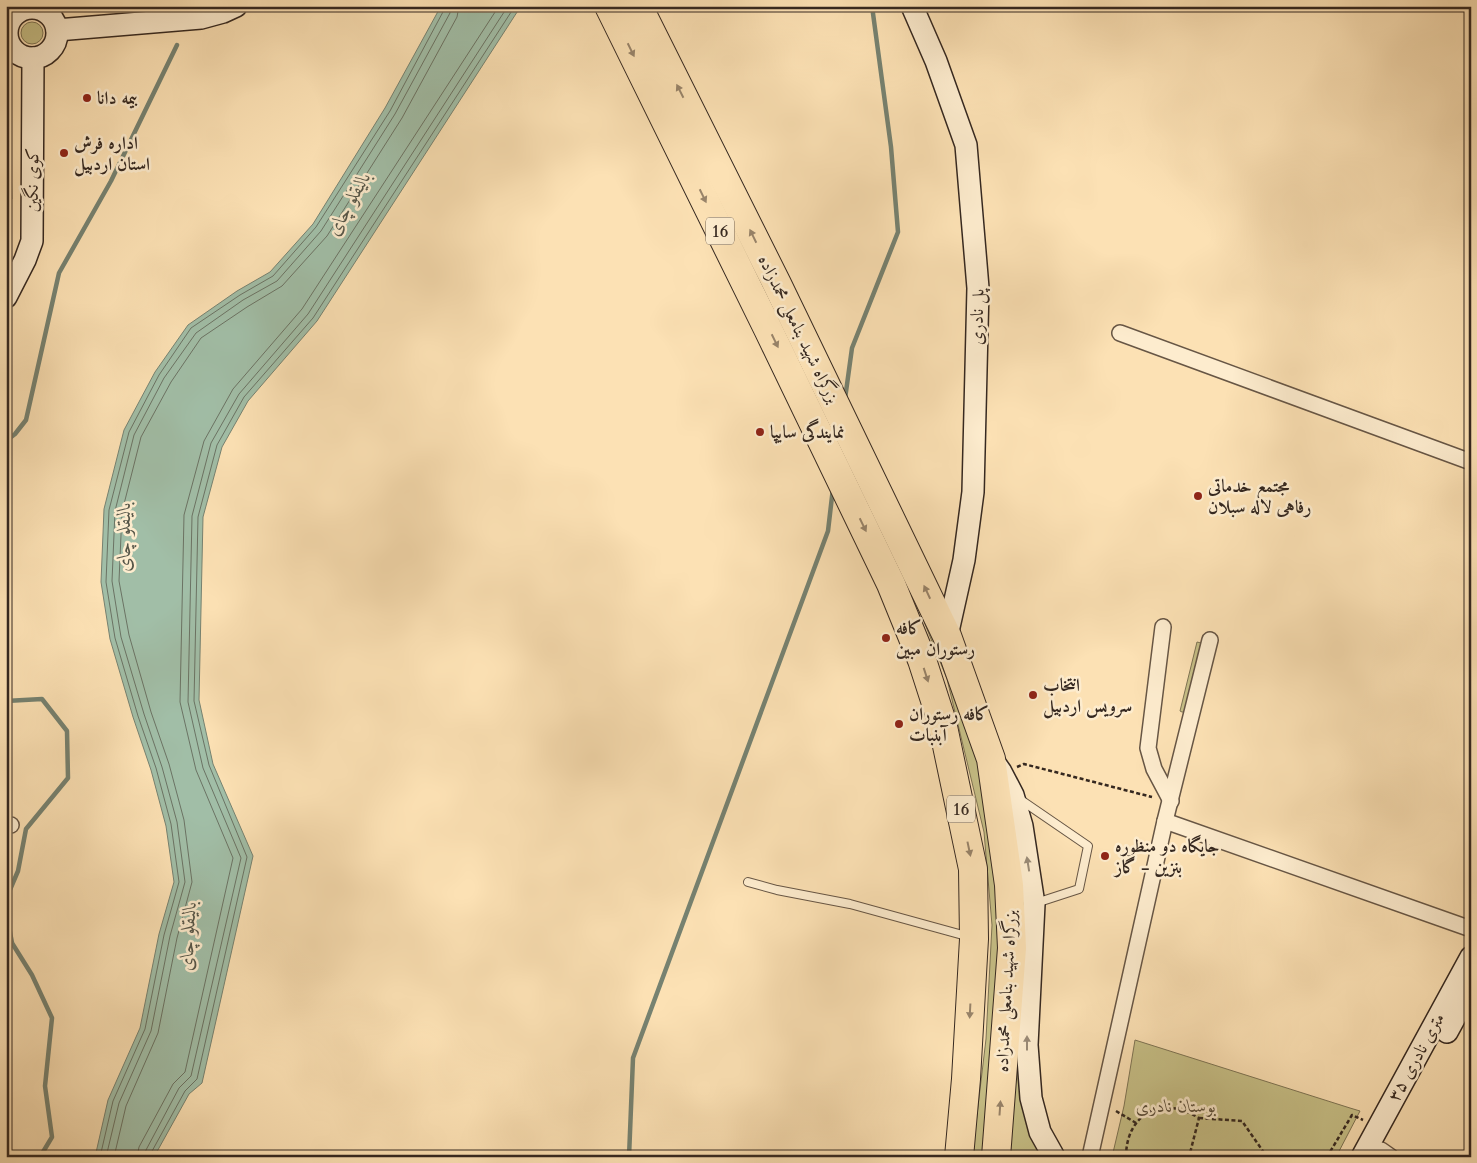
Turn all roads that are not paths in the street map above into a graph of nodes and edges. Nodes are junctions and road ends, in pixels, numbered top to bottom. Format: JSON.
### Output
{"nodes":[{"id":1,"x":236,"y":6,"type":"edge"},
{"id":2,"x":609,"y":6,"type":"edge"},
{"id":3,"x":638,"y":6,"type":"edge"},
{"id":4,"x":912,"y":6,"type":"edge"},
{"id":5,"x":21,"y":12,"type":"edge"},
{"id":6,"x":183,"y":13,"type":"edge"},
{"id":7,"x":58,"y":30,"type":"junction"},
{"id":8,"x":18,"y":53,"type":"edge"},
{"id":9,"x":7,"y":294,"type":"edge"},
{"id":10,"x":1120,"y":333,"type":"dead end"},
{"id":11,"x":1471,"y":462,"type":"edge"},
{"id":12,"x":1163,"y":627,"type":"dead end"},
{"id":13,"x":948,"y":636,"type":"junction"},
{"id":14,"x":1210,"y":640,"type":"dead end"},
{"id":15,"x":996,"y":765,"type":"junction"},
{"id":16,"x":1013,"y":795,"type":"junction"},
{"id":17,"x":1170,"y":801,"type":"junction"},
{"id":18,"x":1165,"y":821,"type":"junction"},
{"id":19,"x":748,"y":882,"type":"dead end"},
{"id":20,"x":1034,"y":904,"type":"junction"},
{"id":21,"x":1471,"y":929,"type":"edge"},
{"id":22,"x":974,"y":939,"type":"junction"},
{"id":23,"x":1471,"y":956,"type":"edge"},
{"id":24,"x":1471,"y":988,"type":"edge"},
{"id":25,"x":1378,"y":1155,"type":"edge"},
{"id":26,"x":959,"y":1157,"type":"edge"},
{"id":27,"x":996,"y":1157,"type":"edge"},
{"id":28,"x":1054,"y":1157,"type":"edge"},
{"id":29,"x":1090,"y":1157,"type":"edge"}],
"edges":[{"from":1,"to":6,"type":"street"},
{"from":2,"to":22,"type":"highway","name":"بزرگراه شهید بنامعلی محمدزاده","number":"16","one_way":true},
{"from":13,"to":3,"type":"highway","name":"بزرگراه شهید بنامعلی محمدزاده","number":"16","one_way":true},
{"from":4,"to":13,"type":"street","name":"پل نادری"},
{"from":5,"to":7,"type":"street"},
{"from":5,"to":8,"type":"street"},
{"from":6,"to":7,"type":"street"},
{"from":7,"to":8,"type":"street"},
{"from":8,"to":9,"type":"street","name":"کوی نگین"},
{"from":10,"to":11,"type":"street"},
{"from":12,"to":17,"type":"street"},
{"from":13,"to":15,"type":"highway","name":"بزرگراه شهید بنامعلی محمدزاده","number":"16"},
{"from":14,"to":17,"type":"street"},
{"from":15,"to":16,"type":"street"},
{"from":27,"to":15,"type":"highway","name":"بزرگراه شهید بنامعلی محمدزاده","number":"16","one_way":true},
{"from":20,"to":16,"type":"street","one_way":true},
{"from":16,"to":20,"type":"lane"},
{"from":17,"to":18,"type":"street"},
{"from":18,"to":21,"type":"street"},
{"from":18,"to":29,"type":"street"},
{"from":19,"to":22,"type":"lane"},
{"from":28,"to":20,"type":"street","one_way":true},
{"from":22,"to":26,"type":"highway","name":"بزرگراه شهید بنامعلی محمدزاده","number":"16","one_way":true},
{"from":23,"to":25,"type":"street","name":"۳۵ متری نادری"},
{"from":24,"to":25,"type":"street","name":"۳۵ متری نادری"}]}
